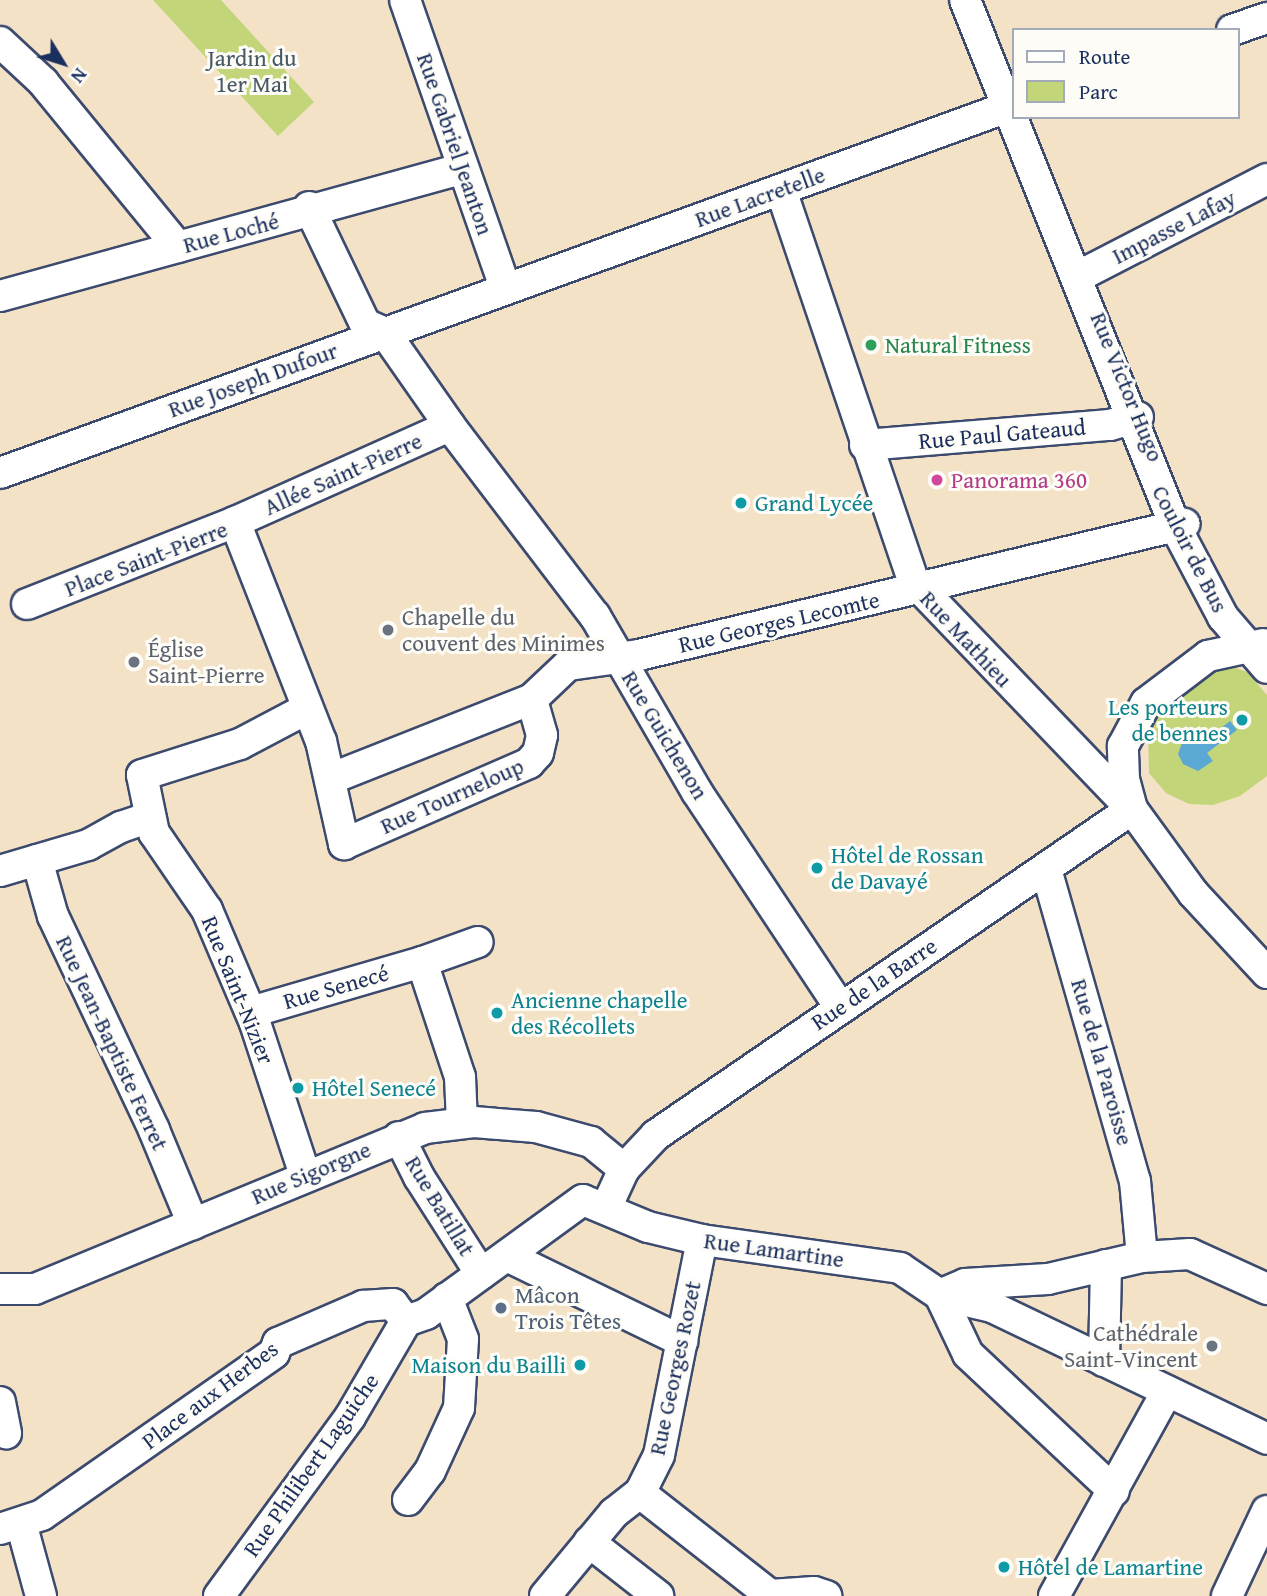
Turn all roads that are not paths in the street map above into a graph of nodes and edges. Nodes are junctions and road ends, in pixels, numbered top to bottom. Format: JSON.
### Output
{"nodes":[{"id":1,"x":405,"y":0,"type":"edge"},
{"id":2,"x":965,"y":0,"type":"edge"},
{"id":3,"x":979,"y":0,"type":"edge"},
{"id":4,"x":1267,"y":18,"type":"edge"},
{"id":5,"x":1239,"y":28,"type":"edge"},
{"id":6,"x":0,"y":42,"type":"edge"},
{"id":7,"x":1012,"y":103,"type":"edge"},
{"id":8,"x":1012,"y":104,"type":"edge"},
{"id":9,"x":1012,"y":106,"type":"edge"},
{"id":10,"x":1018,"y":119,"type":"edge"},
{"id":11,"x":1018,"y":119,"type":"edge"},
{"id":12,"x":462,"y":169,"type":"junction"},
{"id":13,"x":1267,"y":179,"type":"edge"},
{"id":14,"x":781,"y":190,"type":"junction"},
{"id":15,"x":310,"y":209,"type":"junction"},
{"id":16,"x":178,"y":247,"type":"junction"},
{"id":17,"x":1081,"y":275,"type":"junction"},
{"id":18,"x":505,"y":287,"type":"junction"},
{"id":19,"x":0,"y":296,"type":"edge"},
{"id":20,"x":385,"y":333,"type":"junction"},
{"id":21,"x":1134,"y":417,"type":"junction"},
{"id":22,"x":450,"y":426,"type":"junction"},
{"id":23,"x":866,"y":445,"type":"junction"},
{"id":24,"x":0,"y":473,"type":"edge"},
{"id":25,"x":235,"y":522,"type":"junction"},
{"id":26,"x":1179,"y":525,"type":"junction"},
{"id":27,"x":918,"y":589,"type":"junction"},
{"id":28,"x":27,"y":604,"type":"dead end"},
{"id":29,"x":1261,"y":650,"type":"edge"},
{"id":30,"x":619,"y":657,"type":"junction"},
{"id":31,"x":532,"y":699,"type":"junction"},
{"id":32,"x":306,"y":709,"type":"junction"},
{"id":33,"x":330,"y":779,"type":"junction"},
{"id":34,"x":1132,"y":810,"type":"junction"},
{"id":35,"x":150,"y":817,"type":"junction"},
{"id":36,"x":344,"y":844,"type":"joint"},
{"id":37,"x":1178,"y":844,"type":"dead end"},
{"id":38,"x":37,"y":860,"type":"junction"},
{"id":39,"x":1046,"y":869,"type":"junction"},
{"id":40,"x":0,"y":871,"type":"edge"},
{"id":41,"x":478,"y":942,"type":"dead end"},
{"id":42,"x":422,"y":962,"type":"junction"},
{"id":43,"x":1267,"y":973,"type":"edge"},
{"id":44,"x":840,"y":1007,"type":"junction"},
{"id":45,"x":251,"y":1012,"type":"junction"},
{"id":46,"x":463,"y":1123,"type":"junction"},
{"id":47,"x":399,"y":1137,"type":"junction"},
{"id":48,"x":624,"y":1169,"type":"junction"},
{"id":49,"x":304,"y":1175,"type":"junction"},
{"id":50,"x":606,"y":1208,"type":"junction"},
{"id":51,"x":193,"y":1224,"type":"junction"},
{"id":52,"x":702,"y":1240,"type":"junction"},
{"id":53,"x":507,"y":1256,"type":"junction"},
{"id":54,"x":1142,"y":1257,"type":"junction"},
{"id":55,"x":1106,"y":1265,"type":"junction"},
{"id":56,"x":481,"y":1274,"type":"junction"},
{"id":57,"x":0,"y":1289,"type":"edge"},
{"id":58,"x":1267,"y":1289,"type":"edge"},
{"id":59,"x":940,"y":1294,"type":"junction"},
{"id":60,"x":447,"y":1298,"type":"junction"},
{"id":61,"x":405,"y":1321,"type":"junction"},
{"id":62,"x":682,"y":1341,"type":"junction"},
{"id":63,"x":1104,"y":1361,"type":"junction"},
{"id":64,"x":1167,"y":1391,"type":"junction"},
{"id":65,"x":0,"y":1402,"type":"edge"},
{"id":66,"x":6,"y":1433,"type":"dead end"},
{"id":67,"x":1267,"y":1438,"type":"edge"},
{"id":68,"x":1114,"y":1491,"type":"junction"},
{"id":69,"x":640,"y":1493,"type":"junction"},
{"id":70,"x":408,"y":1500,"type":"dead end"},
{"id":71,"x":1267,"y":1511,"type":"edge"},
{"id":72,"x":11,"y":1526,"type":"edge"},
{"id":73,"x":589,"y":1542,"type":"junction"},
{"id":74,"x":1057,"y":1595,"type":"edge"},
{"id":75,"x":41,"y":1596,"type":"edge"},
{"id":76,"x":219,"y":1596,"type":"edge"},
{"id":77,"x":545,"y":1596,"type":"edge"},
{"id":78,"x":658,"y":1596,"type":"edge"},
{"id":79,"x":770,"y":1596,"type":"edge"},
{"id":80,"x":826,"y":1596,"type":"edge"},
{"id":81,"x":1227,"y":1596,"type":"edge"}],
"edges":[{"from":1,"to":12,"type":"street","name":"Rue Gabriel Jeanton"},
{"from":2,"to":8,"type":"street"},
{"from":3,"to":7,"type":"street","name":"Rue Victor Hugo"},
{"from":4,"to":5,"type":"street"},
{"from":6,"to":16,"type":"street"},
{"from":9,"to":14,"type":"street","name":"Rue Lacretelle"},
{"from":10,"to":17,"type":"street","name":"Rue Victor Hugo"},
{"from":11,"to":21,"type":"street"},
{"from":12,"to":15,"type":"street","name":"Rue Loché"},
{"from":12,"to":18,"type":"street","name":"Rue Gabriel Jeanton"},
{"from":13,"to":17,"type":"street","name":"Impasse Lafay"},
{"from":14,"to":18,"type":"street","name":"Rue Lacretelle"},
{"from":14,"to":23,"type":"street","name":"Rue Mathieu"},
{"from":15,"to":16,"type":"street","name":"Rue Loché"},
{"from":15,"to":20,"type":"street","name":"Rue Guichenon"},
{"from":16,"to":19,"type":"street","name":"Rue Loché"},
{"from":17,"to":21,"type":"street","name":"Rue Victor Hugo"},
{"from":18,"to":20,"type":"street","name":"Rue Joseph Dufour"},
{"from":20,"to":22,"type":"street","name":"Rue Guichenon"},
{"from":20,"to":24,"type":"street","name":"Rue Joseph Dufour"},
{"from":21,"to":23,"type":"street","name":"Rue Paul Gateaud"},
{"from":21,"to":26,"type":"street","name":"Rue Victor Hugo"},
{"from":22,"to":25,"type":"street","name":"Allée Saint-Pierre"},
{"from":22,"to":30,"type":"street","name":"Rue Guichenon"},
{"from":23,"to":27,"type":"street","name":"Rue Mathieu"},
{"from":25,"to":28,"type":"street","name":"Place Saint-Pierre"},
{"from":25,"to":32,"type":"street","name":"Place Saint-Pierre"},
{"from":26,"to":27,"type":"street","name":"Rue Georges Lecomte"},
{"from":26,"to":29,"type":"street","name":"Rue Victor Hugo"},
{"from":27,"to":30,"type":"street","name":"Rue Georges Lecomte"},
{"from":27,"to":34,"type":"street","name":"Rue Mathieu"},
{"from":29,"to":34,"type":"street"},
{"from":30,"to":31,"type":"street","name":"Rue Georges Lecomte"},
{"from":30,"to":44,"type":"street","name":"Rue Guichenon"},
{"from":31,"to":33,"type":"street"},
{"from":31,"to":36,"type":"street","name":"Rue Tourneloup"},
{"from":32,"to":33,"type":"street","name":"Place Saint-Pierre"},
{"from":32,"to":35,"type":"street","name":"Rue Saint-Nizier"},
{"from":33,"to":36,"type":"street","name":"Place Saint-Pierre"},
{"from":34,"to":37,"type":"street"},
{"from":34,"to":39,"type":"street","name":"Rue de la Barre"},
{"from":34,"to":43,"type":"street","name":"Rue Mathieu"},
{"from":35,"to":38,"type":"street"},
{"from":35,"to":45,"type":"street","name":"Rue Saint-Nizier"},
{"from":38,"to":40,"type":"street"},
{"from":38,"to":51,"type":"street","name":"Rue Jean-Baptiste Ferret"},
{"from":39,"to":44,"type":"street","name":"Rue de la Barre"},
{"from":39,"to":54,"type":"street","name":"Rue de la Paroisse"},
{"from":41,"to":42,"type":"street","name":"Rue Senecé"},
{"from":42,"to":45,"type":"street","name":"Rue Senecé"},
{"from":42,"to":46,"type":"street"},
{"from":44,"to":48,"type":"street","name":"Rue de la Barre"},
{"from":45,"to":49,"type":"street","name":"Rue Saint-Nizier"},
{"from":46,"to":47,"type":"street","name":"Rue Sigorgne"},
{"from":46,"to":48,"type":"street","name":"Rue Sigorgne"},
{"from":47,"to":49,"type":"street","name":"Rue Sigorgne"},
{"from":47,"to":56,"type":"street","name":"Rue Batillat"},
{"from":48,"to":50,"type":"street"},
{"from":49,"to":51,"type":"street","name":"Rue Sigorgne"},
{"from":50,"to":52,"type":"street","name":"Rue Lamartine"},
{"from":50,"to":53,"type":"street"},
{"from":51,"to":57,"type":"street","name":"Rue Sigorgne"},
{"from":52,"to":59,"type":"street","name":"Rue Lamartine"},
{"from":52,"to":62,"type":"street","name":"Rue Georges Rozet"},
{"from":53,"to":56,"type":"street"},
{"from":53,"to":62,"type":"street"},
{"from":54,"to":55,"type":"street"},
{"from":54,"to":58,"type":"street"},
{"from":55,"to":59,"type":"street"},
{"from":55,"to":63,"type":"street"},
{"from":56,"to":60,"type":"street"},
{"from":59,"to":63,"type":"street"},
{"from":59,"to":68,"type":"street"},
{"from":60,"to":61,"type":"street"},
{"from":60,"to":70,"type":"street"},
{"from":61,"to":72,"type":"street","name":"Place aux Herbes"},
{"from":61,"to":76,"type":"street","name":"Rue Philibert Laguiche"},
{"from":62,"to":69,"type":"street","name":"Rue Georges Rozet"},
{"from":63,"to":64,"type":"street"},
{"from":64,"to":67,"type":"street"},
{"from":64,"to":68,"type":"street"},
{"from":65,"to":66,"type":"street"},
{"from":68,"to":74,"type":"street"},
{"from":69,"to":73,"type":"street"},
{"from":69,"to":79,"type":"street"},
{"from":71,"to":81,"type":"street"},
{"from":72,"to":75,"type":"street"},
{"from":73,"to":77,"type":"street"},
{"from":73,"to":78,"type":"street"},
{"from":79,"to":80,"type":"street"}]}
